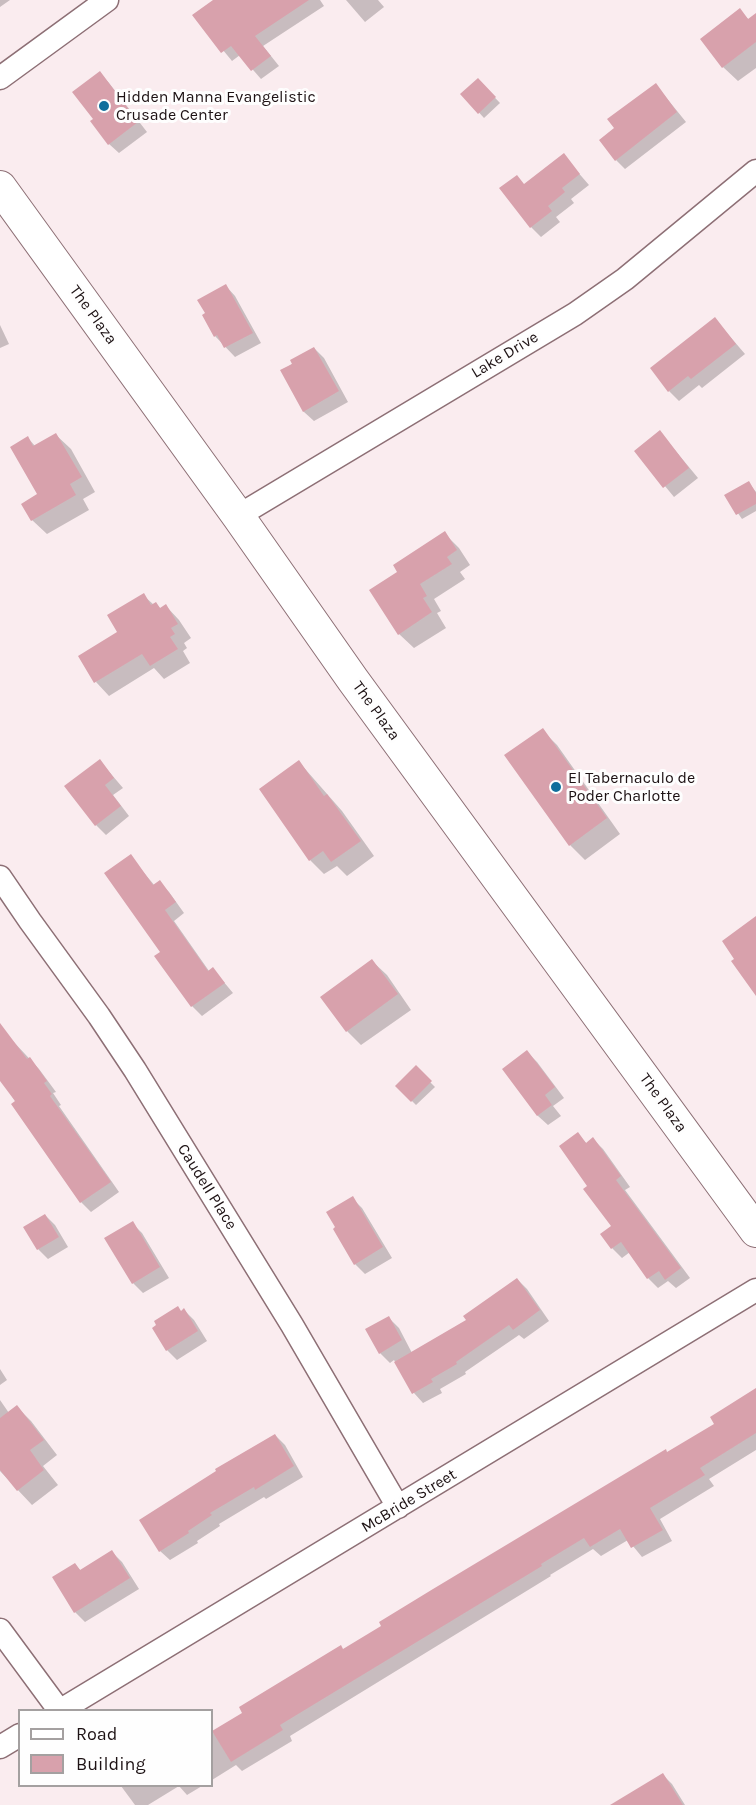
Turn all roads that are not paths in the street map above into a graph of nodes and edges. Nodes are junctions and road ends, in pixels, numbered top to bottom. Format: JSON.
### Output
{"nodes":[{"id":1,"x":107,"y":0,"type":"edge"},
{"id":2,"x":0,"y":78,"type":"edge"},
{"id":3,"x":756,"y":171,"type":"edge"},
{"id":4,"x":3,"y":197,"type":"edge"},
{"id":5,"x":238,"y":516,"type":"junction"},
{"id":6,"x":0,"y":877,"type":"edge"},
{"id":7,"x":756,"y":1231,"type":"edge"},
{"id":8,"x":756,"y":1290,"type":"edge"},
{"id":9,"x":398,"y":1507,"type":"junction"},
{"id":10,"x":0,"y":1630,"type":"edge"},
{"id":11,"x":59,"y":1709,"type":"edge"},
{"id":12,"x":62,"y":1709,"type":"edge"},
{"id":13,"x":18,"y":1737,"type":"edge"},
{"id":14,"x":0,"y":1747,"type":"edge"}],
"edges":[{"from":1,"to":2,"type":"street"},
{"from":3,"to":5,"type":"street","name":"Lake Drive"},
{"from":4,"to":5,"type":"main road","name":"The Plaza"},
{"from":5,"to":7,"type":"main road","name":"The Plaza"},
{"from":6,"to":9,"type":"street","name":"Caudell Place"},
{"from":8,"to":9,"type":"street","name":"McBride Street"},
{"from":9,"to":12,"type":"street","name":"McBride Street"},
{"from":10,"to":11,"type":"street"},
{"from":13,"to":14,"type":"street"}]}
